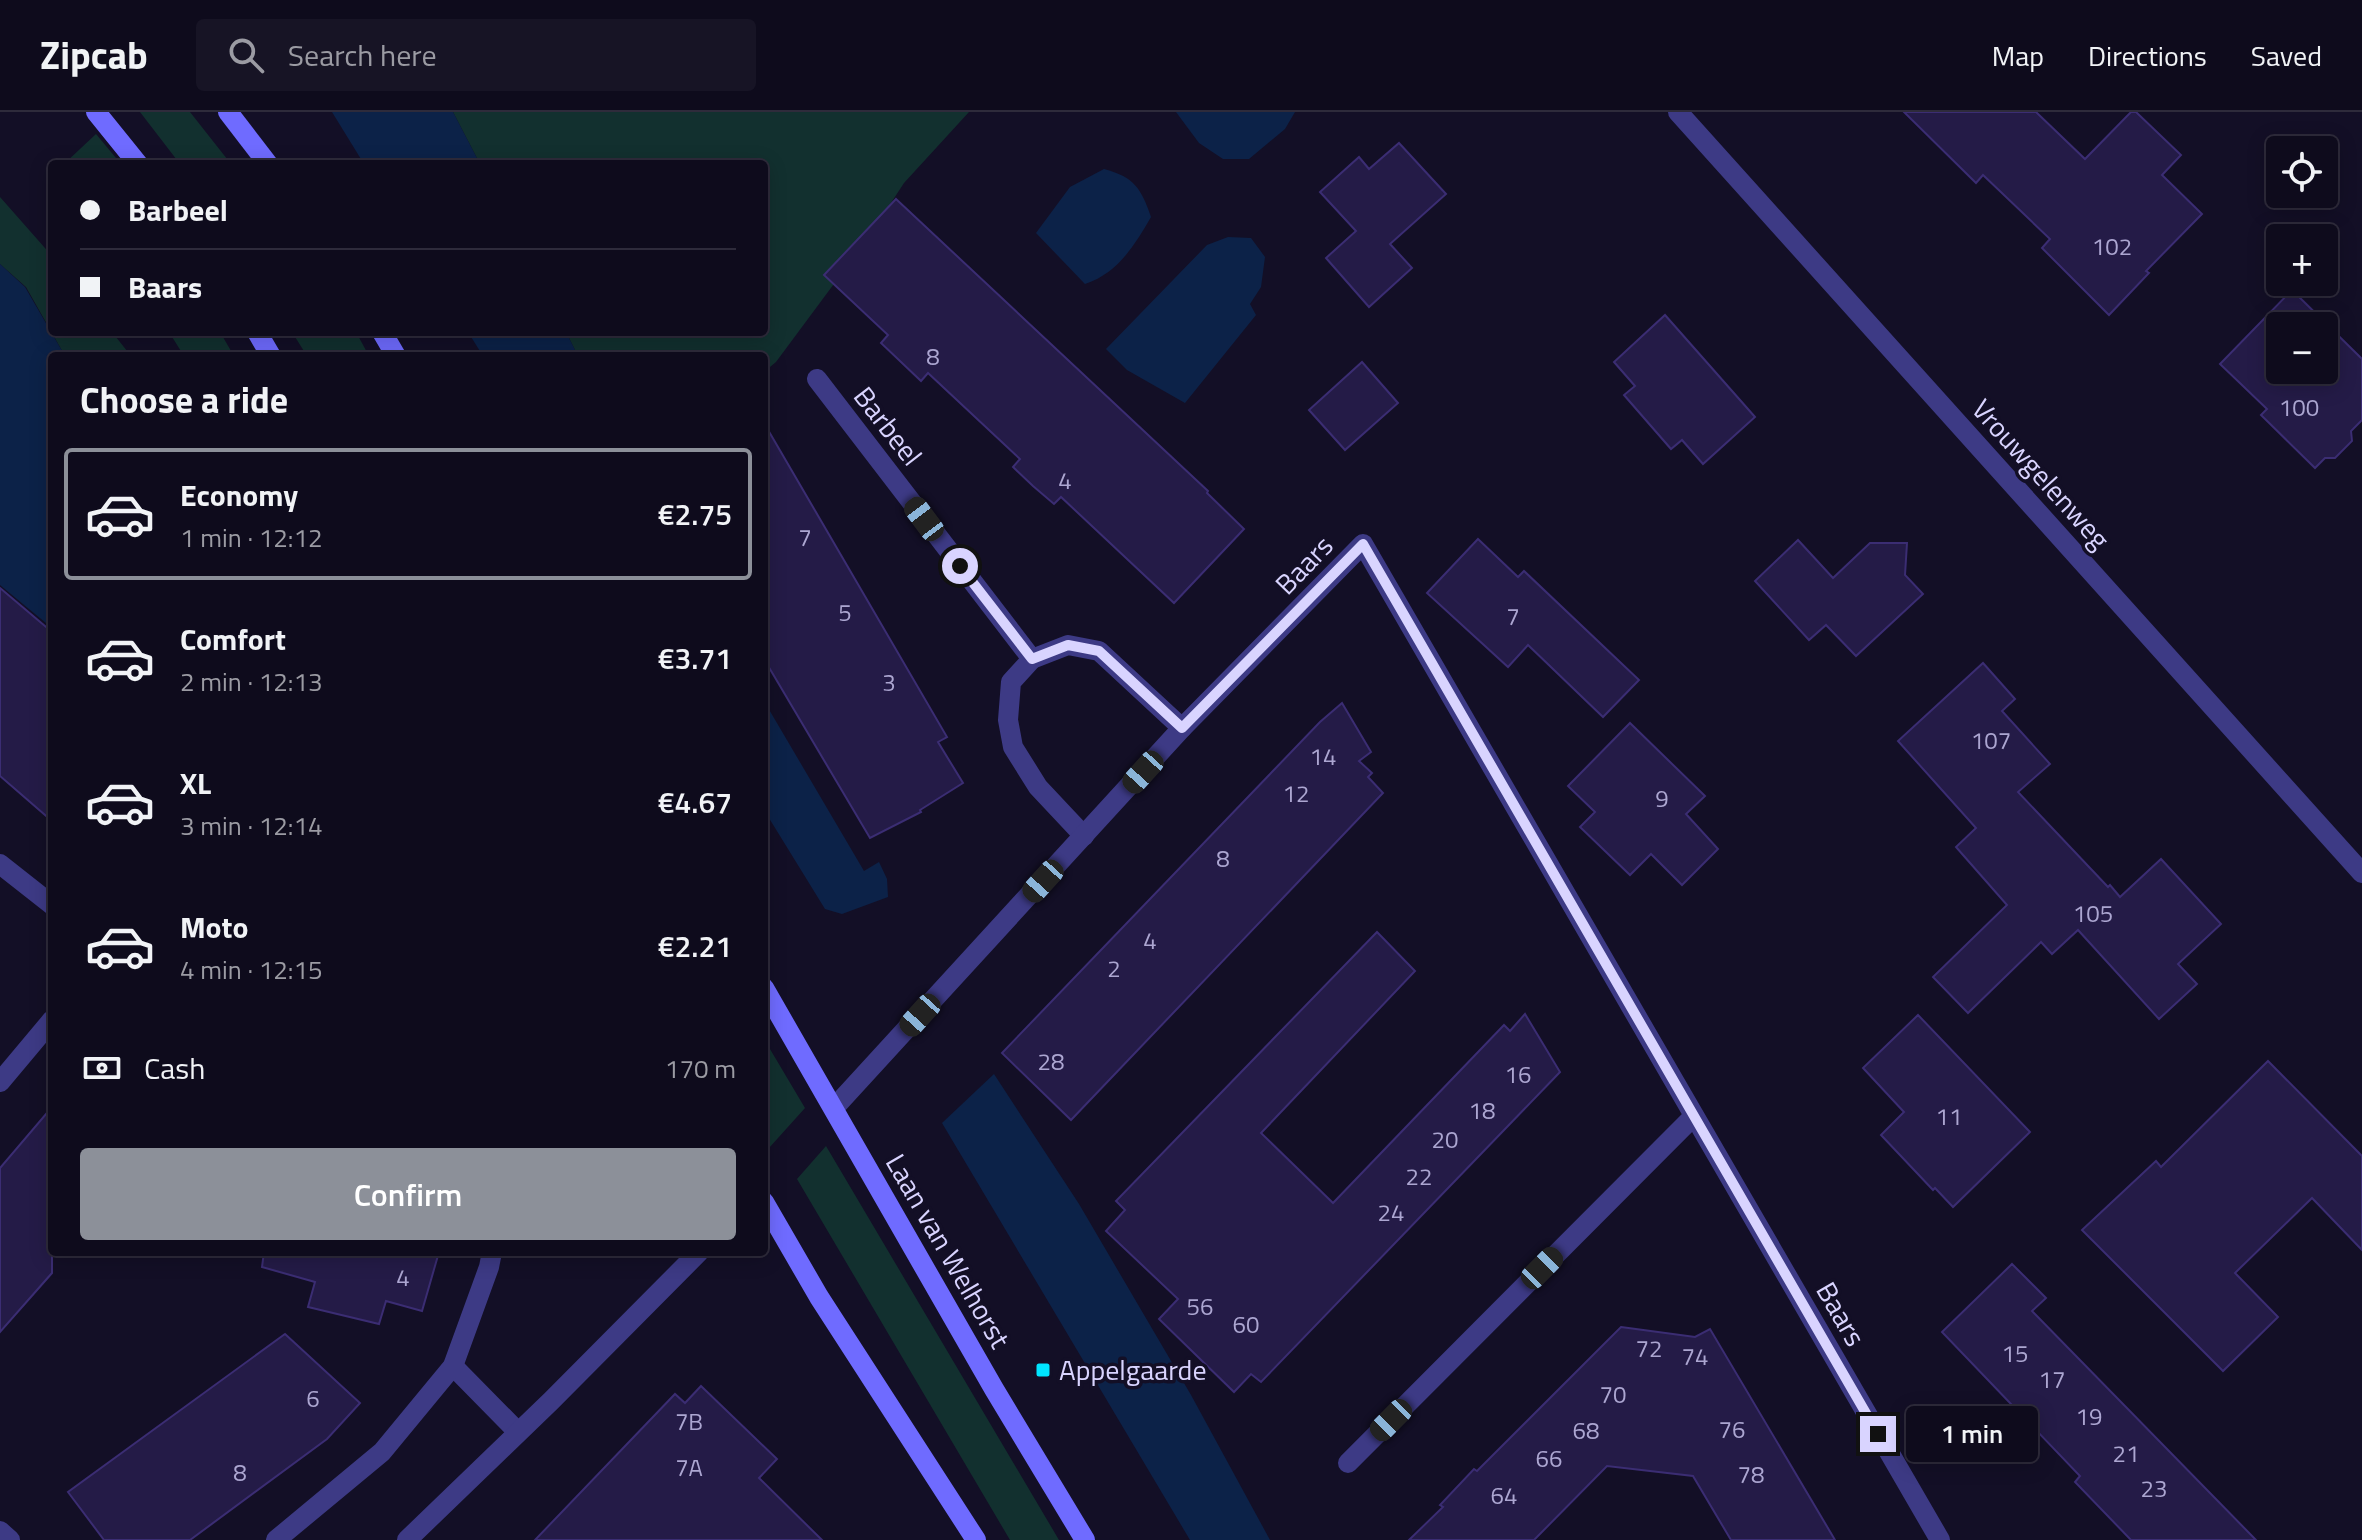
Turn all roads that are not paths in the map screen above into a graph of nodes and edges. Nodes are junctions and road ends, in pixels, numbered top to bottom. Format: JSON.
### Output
{"nodes":[{"id":1,"x":96,"y":112,"type":"edge"},
{"id":2,"x":228,"y":112,"type":"edge"},
{"id":3,"x":1678,"y":112,"type":"edge"},
{"id":4,"x":135,"y":160,"type":"edge"},
{"id":5,"x":265,"y":160,"type":"edge"},
{"id":6,"x":817,"y":379,"type":"dead end"},
{"id":7,"x":1032,"y":659,"type":"junction"},
{"id":8,"x":1182,"y":728,"type":"junction"},
{"id":9,"x":1084,"y":836,"type":"junction"},
{"id":10,"x":0,"y":864,"type":"edge"},
{"id":11,"x":2362,"y":873,"type":"edge"},
{"id":12,"x":48,"y":902,"type":"edge"},
{"id":13,"x":768,"y":995,"type":"edge"},
{"id":14,"x":48,"y":1025,"type":"edge"},
{"id":15,"x":0,"y":1082,"type":"edge"},
{"id":16,"x":834,"y":1108,"type":"junction"},
{"id":17,"x":1693,"y":1117,"type":"junction"},
{"id":18,"x":768,"y":1209,"type":"edge"},
{"id":19,"x":491,"y":1256,"type":"edge"},
{"id":20,"x":695,"y":1256,"type":"edge"},
{"id":21,"x":453,"y":1366,"type":"junction"},
{"id":22,"x":518,"y":1432,"type":"junction"},
{"id":23,"x":1348,"y":1463,"type":"dead end"},
{"id":24,"x":0,"y":1531,"type":"edge"},
{"id":25,"x":10,"y":1540,"type":"edge"},
{"id":26,"x":276,"y":1540,"type":"edge"},
{"id":27,"x":407,"y":1540,"type":"edge"},
{"id":28,"x":976,"y":1540,"type":"edge"},
{"id":29,"x":1085,"y":1540,"type":"edge"},
{"id":30,"x":1940,"y":1540,"type":"edge"}],
"edges":[{"from":1,"to":4,"type":"main road"},
{"from":2,"to":5,"type":"main road"},
{"from":3,"to":11,"type":"street","name":"Vrouwgelenweg"},
{"from":6,"to":7,"type":"street","name":"Barbeel"},
{"from":7,"to":8,"type":"street"},
{"from":7,"to":9,"type":"street"},
{"from":8,"to":9,"type":"street","name":"Baars"},
{"from":8,"to":17,"type":"street","name":"Baars"},
{"from":9,"to":16,"type":"street","name":"Baars"},
{"from":10,"to":12,"type":"street"},
{"from":13,"to":16,"type":"main road","name":"Laan van Welhorst"},
{"from":14,"to":15,"type":"street"},
{"from":16,"to":29,"type":"main road","name":"Laan van Welhorst"},
{"from":17,"to":23,"type":"street"},
{"from":17,"to":30,"type":"street","name":"Baars"},
{"from":18,"to":28,"type":"main road"},
{"from":19,"to":21,"type":"street"},
{"from":20,"to":22,"type":"street"},
{"from":21,"to":22,"type":"street"},
{"from":21,"to":26,"type":"street"},
{"from":22,"to":27,"type":"street"},
{"from":24,"to":25,"type":"street"}]}
